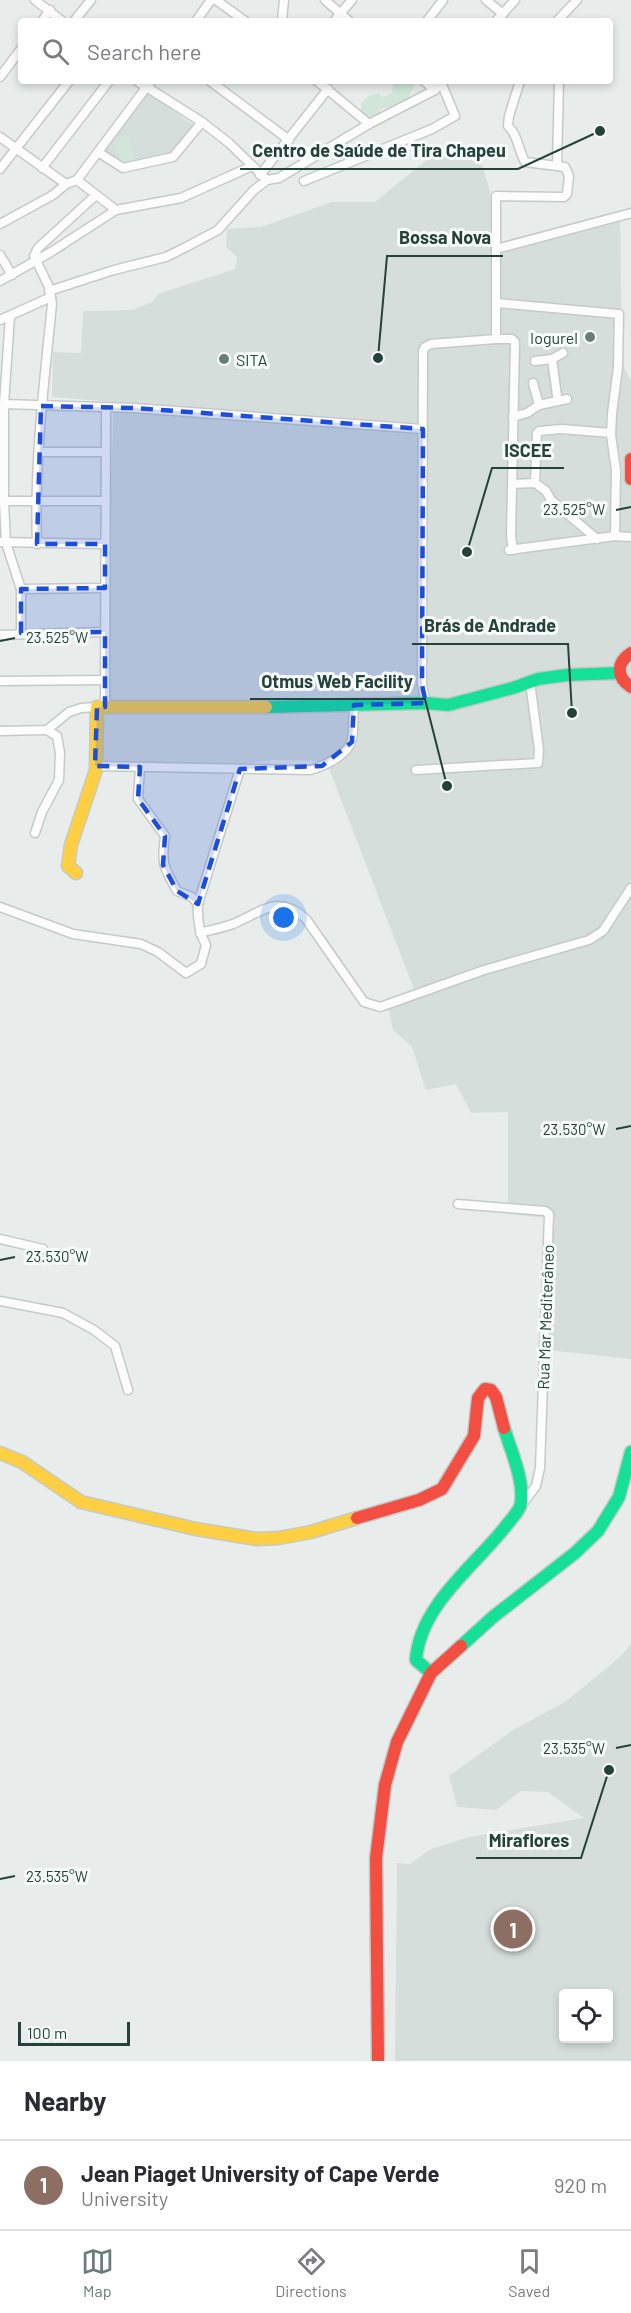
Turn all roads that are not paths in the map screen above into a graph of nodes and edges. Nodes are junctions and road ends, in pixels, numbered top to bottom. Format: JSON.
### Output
{"nodes":[{"id":1,"x":35,"y":0,"type":"edge"},
{"id":2,"x":91,"y":0,"type":"edge"},
{"id":3,"x":211,"y":0,"type":"edge"},
{"id":4,"x":216,"y":0,"type":"edge"},
{"id":5,"x":284,"y":0,"type":"edge"},
{"id":6,"x":325,"y":0,"type":"edge"},
{"id":7,"x":352,"y":0,"type":"edge"},
{"id":8,"x":443,"y":0,"type":"edge"},
{"id":9,"x":486,"y":0,"type":"edge"},
{"id":10,"x":515,"y":0,"type":"edge"},
{"id":11,"x":577,"y":0,"type":"edge"},
{"id":12,"x":50,"y":10,"type":"junction"},
{"id":13,"x":503,"y":14,"type":"junction"},
{"id":14,"x":44,"y":18,"type":"edge"},
{"id":15,"x":59,"y":18,"type":"edge"},
{"id":16,"x":76,"y":18,"type":"edge"},
{"id":17,"x":198,"y":18,"type":"edge"},
{"id":18,"x":241,"y":18,"type":"edge"},
{"id":19,"x":282,"y":18,"type":"edge"},
{"id":20,"x":338,"y":18,"type":"edge"},
{"id":21,"x":429,"y":18,"type":"edge"},
{"id":22,"x":499,"y":18,"type":"edge"},
{"id":23,"x":560,"y":18,"type":"edge"},
{"id":24,"x":18,"y":53,"type":"edge"},
{"id":25,"x":0,"y":77,"type":"edge"},
{"id":26,"x":67,"y":84,"type":"edge"},
{"id":27,"x":107,"y":84,"type":"edge"},
{"id":28,"x":146,"y":84,"type":"edge"},
{"id":29,"x":148,"y":84,"type":"edge"},
{"id":30,"x":214,"y":84,"type":"edge"},
{"id":31,"x":326,"y":84,"type":"edge"},
{"id":32,"x":428,"y":84,"type":"edge"},
{"id":33,"x":440,"y":84,"type":"edge"},
{"id":34,"x":443,"y":84,"type":"edge"},
{"id":35,"x":519,"y":84,"type":"edge"},
{"id":36,"x":559,"y":84,"type":"edge"},
{"id":37,"x":435,"y":90,"type":"junction"},
{"id":38,"x":202,"y":122,"type":"junction"},
{"id":39,"x":369,"y":124,"type":"junction"},
{"id":40,"x":0,"y":137,"type":"edge"},
{"id":41,"x":289,"y":140,"type":"junction"},
{"id":42,"x":15,"y":149,"type":"junction"},
{"id":43,"x":98,"y":152,"type":"junction"},
{"id":44,"x":252,"y":165,"type":"junction"},
{"id":45,"x":556,"y":165,"type":"junction"},
{"id":46,"x":42,"y":168,"type":"junction"},
{"id":47,"x":0,"y":169,"type":"edge"},
{"id":48,"x":264,"y":178,"type":"junction"},
{"id":49,"x":76,"y":180,"type":"junction"},
{"id":50,"x":304,"y":181,"type":"dead end"},
{"id":51,"x":66,"y":184,"type":"junction"},
{"id":52,"x":96,"y":195,"type":"junction"},
{"id":53,"x":116,"y":210,"type":"junction"},
{"id":54,"x":631,"y":213,"type":"edge"},
{"id":55,"x":0,"y":224,"type":"edge"},
{"id":56,"x":496,"y":249,"type":"junction"},
{"id":57,"x":0,"y":255,"type":"edge"},
{"id":58,"x":37,"y":261,"type":"junction"},
{"id":59,"x":12,"y":275,"type":"junction"},
{"id":60,"x":0,"y":280,"type":"edge"},
{"id":61,"x":50,"y":294,"type":"junction"},
{"id":62,"x":497,"y":303,"type":"junction"},
{"id":63,"x":10,"y":316,"type":"junction"},
{"id":64,"x":0,"y":320,"type":"edge"},
{"id":65,"x":9,"y":336,"type":"junction"},
{"id":66,"x":496,"y":339,"type":"junction"},
{"id":67,"x":0,"y":341,"type":"edge"},
{"id":68,"x":563,"y":353,"type":"dead end"},
{"id":69,"x":552,"y":359,"type":"junction"},
{"id":70,"x":535,"y":361,"type":"dead end"},
{"id":71,"x":533,"y":383,"type":"dead end"},
{"id":72,"x":557,"y":396,"type":"dead end"},
{"id":73,"x":567,"y":399,"type":"dead end"},
{"id":74,"x":4,"y":404,"type":"junction"},
{"id":75,"x":539,"y":405,"type":"junction"},
{"id":76,"x":41,"y":406,"type":"junction"},
{"id":77,"x":106,"y":407,"type":"junction"},
{"id":78,"x":513,"y":417,"type":"junction"},
{"id":79,"x":423,"y":429,"type":"junction"},
{"id":80,"x":611,"y":433,"type":"junction"},
{"id":81,"x":39,"y":452,"type":"junction"},
{"id":82,"x":105,"y":452,"type":"junction"},
{"id":83,"x":631,"y":459,"type":"edge"},
{"id":84,"x":631,"y":479,"type":"edge"},
{"id":85,"x":535,"y":483,"type":"junction"},
{"id":86,"x":512,"y":484,"type":"junction"},
{"id":87,"x":2,"y":501,"type":"edge"},
{"id":88,"x":105,"y":501,"type":"junction"},
{"id":89,"x":36,"y":502,"type":"junction"},
{"id":90,"x":615,"y":537,"type":"junction"},
{"id":91,"x":631,"y":537,"type":"edge"},
{"id":92,"x":597,"y":539,"type":"junction"},
{"id":93,"x":3,"y":542,"type":"edge"},
{"id":94,"x":38,"y":544,"type":"junction"},
{"id":95,"x":105,"y":544,"type":"junction"},
{"id":96,"x":105,"y":588,"type":"junction"},
{"id":97,"x":21,"y":589,"type":"junction"},
{"id":98,"x":105,"y":632,"type":"junction"},
{"id":99,"x":21,"y":633,"type":"junction"},
{"id":100,"x":0,"y":635,"type":"edge"},
{"id":101,"x":631,"y":642,"type":"edge"},
{"id":102,"x":628,"y":655,"type":"edge"},
{"id":103,"x":619,"y":673,"type":"junction"},
{"id":104,"x":105,"y":680,"type":"junction"},
{"id":105,"x":0,"y":681,"type":"edge"},
{"id":106,"x":530,"y":682,"type":"junction"},
{"id":107,"x":629,"y":687,"type":"edge"},
{"id":108,"x":631,"y":699,"type":"edge"},
{"id":109,"x":426,"y":703,"type":"junction"},
{"id":110,"x":354,"y":705,"type":"junction"},
{"id":111,"x":101,"y":707,"type":"junction"},
{"id":112,"x":47,"y":730,"type":"junction"},
{"id":113,"x":0,"y":731,"type":"edge"},
{"id":114,"x":95,"y":766,"type":"junction"},
{"id":115,"x":140,"y":767,"type":"junction"},
{"id":116,"x":240,"y":769,"type":"junction"},
{"id":117,"x":416,"y":770,"type":"dead end"},
{"id":118,"x":35,"y":833,"type":"dead end"},
{"id":119,"x":75,"y":873,"type":"dead end"},
{"id":120,"x":631,"y":888,"type":"edge"},
{"id":121,"x":198,"y":904,"type":"junction"},
{"id":122,"x":0,"y":907,"type":"edge"},
{"id":123,"x":200,"y":933,"type":"junction"},
{"id":124,"x":458,"y":1204,"type":"dead end"},
{"id":125,"x":0,"y":1239,"type":"edge"},
{"id":126,"x":43,"y":1249,"type":"dead end"},
{"id":127,"x":0,"y":1301,"type":"edge"},
{"id":128,"x":128,"y":1390,"type":"dead end"},
{"id":129,"x":631,"y":1452,"type":"edge"},
{"id":130,"x":0,"y":1453,"type":"edge"},
{"id":131,"x":521,"y":1506,"type":"junction"},
{"id":132,"x":431,"y":1673,"type":"junction"},
{"id":133,"x":378,"y":2061,"type":"edge"}],
"edges":[{"from":1,"to":12,"type":"street"},
{"from":2,"to":16,"type":"street"},
{"from":3,"to":17,"type":"street"},
{"from":4,"to":18,"type":"street"},
{"from":5,"to":19,"type":"street"},
{"from":6,"to":20,"type":"street"},
{"from":7,"to":20,"type":"street"},
{"from":8,"to":21,"type":"street"},
{"from":9,"to":13,"type":"street"},
{"from":10,"to":13,"type":"street"},
{"from":11,"to":23,"type":"street"},
{"from":12,"to":14,"type":"street"},
{"from":12,"to":15,"type":"street"},
{"from":13,"to":22,"type":"street"},
{"from":24,"to":25,"type":"street"},
{"from":26,"to":42,"type":"street"},
{"from":27,"to":46,"type":"street"},
{"from":28,"to":43,"type":"street"},
{"from":29,"to":38,"type":"street"},
{"from":30,"to":41,"type":"street"},
{"from":31,"to":39,"type":"street"},
{"from":31,"to":41,"type":"street"},
{"from":32,"to":37,"type":"street"},
{"from":33,"to":37,"type":"street"},
{"from":34,"to":50,"type":"street"},
{"from":35,"to":45,"type":"street"},
{"from":36,"to":45,"type":"street"},
{"from":37,"to":39,"type":"street"},
{"from":38,"to":43,"type":"street"},
{"from":38,"to":44,"type":"street"},
{"from":39,"to":48,"type":"street"},
{"from":40,"to":42,"type":"street"},
{"from":41,"to":48,"type":"street"},
{"from":42,"to":46,"type":"street"},
{"from":42,"to":47,"type":"street"},
{"from":43,"to":49,"type":"street"},
{"from":44,"to":48,"type":"street"},
{"from":44,"to":53,"type":"street"},
{"from":45,"to":56,"type":"street"},
{"from":46,"to":51,"type":"street"},
{"from":48,"to":61,"type":"street"},
{"from":49,"to":51,"type":"street"},
{"from":49,"to":52,"type":"street"},
{"from":51,"to":55,"type":"street"},
{"from":52,"to":53,"type":"street"},
{"from":52,"to":58,"type":"street"},
{"from":53,"to":58,"type":"street"},
{"from":54,"to":56,"type":"street"},
{"from":56,"to":62,"type":"street"},
{"from":57,"to":59,"type":"street"},
{"from":58,"to":59,"type":"street"},
{"from":58,"to":61,"type":"street"},
{"from":59,"to":60,"type":"street"},
{"from":61,"to":63,"type":"street"},
{"from":61,"to":76,"type":"street"},
{"from":62,"to":66,"type":"street"},
{"from":62,"to":80,"type":"street"},
{"from":63,"to":64,"type":"street"},
{"from":63,"to":65,"type":"street"},
{"from":65,"to":67,"type":"street"},
{"from":65,"to":74,"type":"street"},
{"from":66,"to":78,"type":"street"},
{"from":66,"to":79,"type":"street"},
{"from":68,"to":69,"type":"street"},
{"from":69,"to":70,"type":"street"},
{"from":69,"to":72,"type":"street"},
{"from":71,"to":75,"type":"street"},
{"from":73,"to":75,"type":"street"},
{"from":74,"to":76,"type":"street"},
{"from":74,"to":87,"type":"street"},
{"from":75,"to":78,"type":"street"},
{"from":76,"to":77,"type":"street"},
{"from":76,"to":81,"type":"street"},
{"from":77,"to":79,"type":"street"},
{"from":77,"to":82,"type":"street"},
{"from":78,"to":86,"type":"street"},
{"from":79,"to":109,"type":"street"},
{"from":80,"to":85,"type":"street"},
{"from":80,"to":90,"type":"street"},
{"from":81,"to":82,"type":"street"},
{"from":81,"to":89,"type":"street"},
{"from":82,"to":88,"type":"street"},
{"from":83,"to":84,"type":"street"},
{"from":85,"to":86,"type":"street"},
{"from":85,"to":92,"type":"street"},
{"from":86,"to":92,"type":"street"},
{"from":87,"to":89,"type":"street"},
{"from":87,"to":93,"type":"street"},
{"from":88,"to":89,"type":"street"},
{"from":88,"to":95,"type":"street"},
{"from":89,"to":94,"type":"street"},
{"from":90,"to":91,"type":"street"},
{"from":90,"to":92,"type":"street"},
{"from":93,"to":94,"type":"street"},
{"from":93,"to":97,"type":"street"},
{"from":94,"to":95,"type":"street"},
{"from":95,"to":96,"type":"street"},
{"from":96,"to":97,"type":"street"},
{"from":96,"to":98,"type":"street"},
{"from":97,"to":99,"type":"street"},
{"from":98,"to":99,"type":"street"},
{"from":98,"to":104,"type":"street"},
{"from":99,"to":100,"type":"street"},
{"from":101,"to":102,"type":"street"},
{"from":102,"to":103,"type":"street"},
{"from":103,"to":106,"type":"street"},
{"from":103,"to":107,"type":"street"},
{"from":104,"to":105,"type":"street"},
{"from":104,"to":111,"type":"street"},
{"from":106,"to":109,"type":"street"},
{"from":106,"to":117,"type":"street"},
{"from":107,"to":108,"type":"street"},
{"from":109,"to":110,"type":"street"},
{"from":110,"to":111,"type":"street"},
{"from":110,"to":116,"type":"street"},
{"from":111,"to":112,"type":"street"},
{"from":111,"to":114,"type":"street"},
{"from":112,"to":113,"type":"street"},
{"from":112,"to":118,"type":"street"},
{"from":114,"to":115,"type":"street"},
{"from":114,"to":119,"type":"street"},
{"from":115,"to":116,"type":"street"},
{"from":115,"to":121,"type":"street"},
{"from":116,"to":121,"type":"street"},
{"from":120,"to":123,"type":"street"},
{"from":121,"to":123,"type":"street"},
{"from":122,"to":123,"type":"street"},
{"from":124,"to":131,"type":"street","name":"Rua Mar Mediterâneo"},
{"from":125,"to":126,"type":"street"},
{"from":127,"to":128,"type":"street"},
{"from":129,"to":132,"type":"street"},
{"from":130,"to":131,"type":"street"},
{"from":131,"to":132,"type":"street"},
{"from":132,"to":133,"type":"street"}]}
